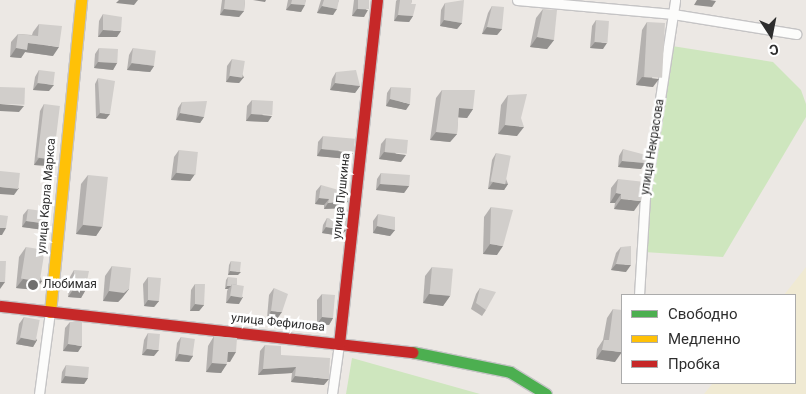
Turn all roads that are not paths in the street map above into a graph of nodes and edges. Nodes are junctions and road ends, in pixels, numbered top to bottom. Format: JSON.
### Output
{"nodes":[{"id":1,"x":80,"y":0,"type":"edge"},
{"id":2,"x":377,"y":0,"type":"edge"},
{"id":3,"x":517,"y":0,"type":"edge"},
{"id":4,"x":675,"y":0,"type":"edge"},
{"id":5,"x":673,"y":14,"type":"junction"},
{"id":6,"x":796,"y":34,"type":"dead end"},
{"id":7,"x":639,"y":294,"type":"edge"},
{"id":8,"x":0,"y":306,"type":"edge"},
{"id":9,"x":50,"y":312,"type":"junction"},
{"id":10,"x":339,"y":344,"type":"junction"},
{"id":11,"x":40,"y":394,"type":"edge"},
{"id":12,"x":332,"y":394,"type":"edge"},
{"id":13,"x":546,"y":394,"type":"edge"}],
"edges":[{"from":1,"to":9,"type":"main road","name":"улица Карла Маркса"},
{"from":2,"to":10,"type":"main road","name":"улица Пушкина"},
{"from":3,"to":5,"type":"street"},
{"from":4,"to":5,"type":"street","name":"улица Некрасова"},
{"from":5,"to":6,"type":"street"},
{"from":5,"to":7,"type":"street","name":"улица Некрасова"},
{"from":8,"to":9,"type":"main road","name":"улица Фефилова"},
{"from":9,"to":10,"type":"main road","name":"улица Фефилова"},
{"from":9,"to":11,"type":"street","name":"улица Карла Маркса"},
{"from":10,"to":12,"type":"street","name":"улица Пушкина"},
{"from":10,"to":13,"type":"main road","name":"улица Фефилова"}]}
